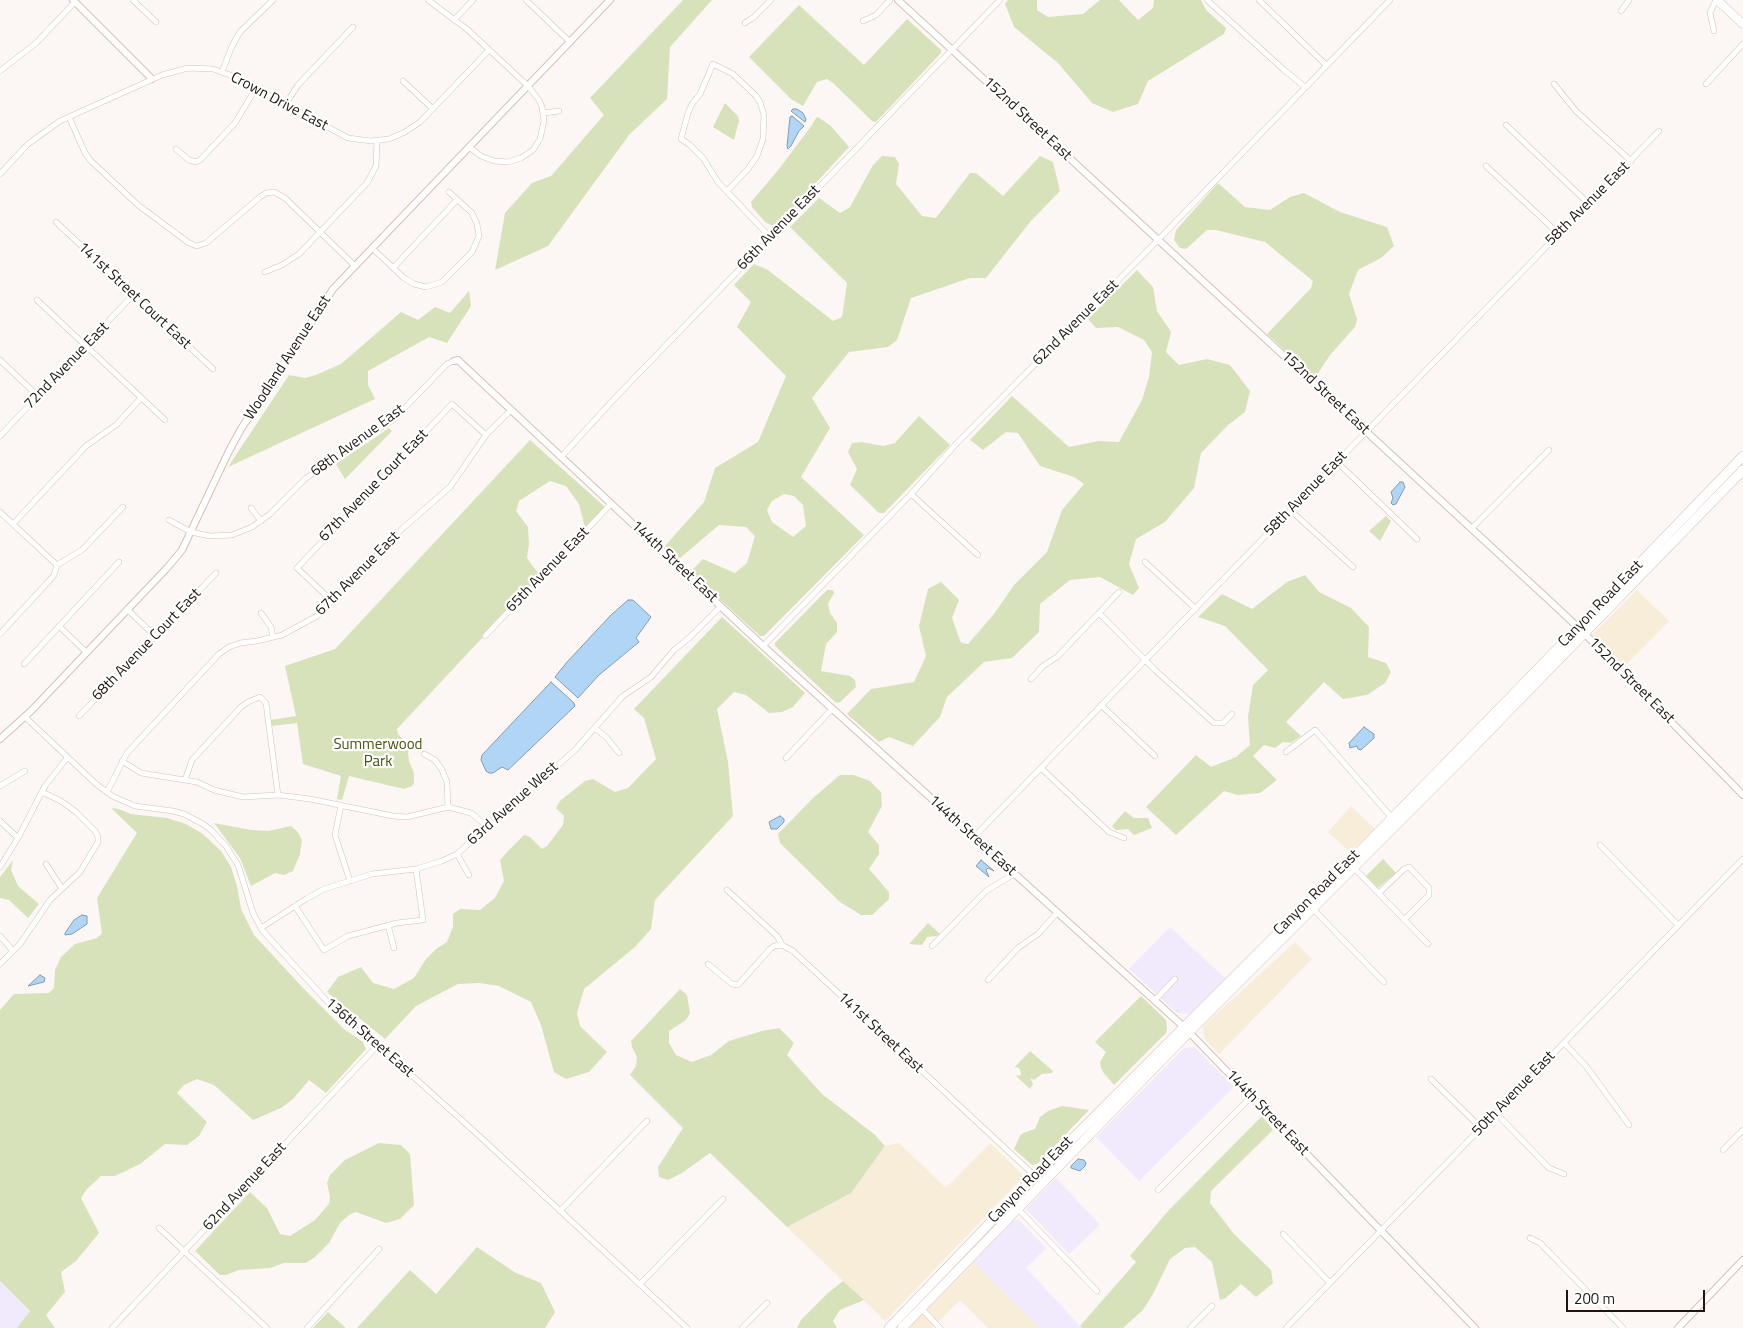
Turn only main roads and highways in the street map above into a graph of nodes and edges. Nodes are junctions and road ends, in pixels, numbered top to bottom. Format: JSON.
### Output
{"nodes":[{"id":1,"x":1717,"y":0,"type":"edge"},
{"id":2,"x":1743,"y":24,"type":"edge"},
{"id":3,"x":1743,"y":456,"type":"edge"},
{"id":4,"x":1743,"y":470,"type":"edge"},
{"id":5,"x":1581,"y":631,"type":"junction"},
{"id":6,"x":1422,"y":786,"type":"junction"},
{"id":7,"x":1406,"y":816,"type":"junction"},
{"id":8,"x":1186,"y":1029,"type":"junction"},
{"id":9,"x":1035,"y":1176,"type":"junction"},
{"id":10,"x":1018,"y":1208,"type":"junction"},
{"id":11,"x":942,"y":1274,"type":"junction"},
{"id":12,"x":921,"y":1308,"type":"junction"},
{"id":13,"x":889,"y":1328,"type":"edge"},
{"id":14,"x":902,"y":1328,"type":"edge"}],
"edges":[{"from":1,"to":2,"type":"main road"},
{"from":3,"to":5,"type":"main road","name":"Canyon Road East"},
{"from":4,"to":5,"type":"main road","name":"Canyon Road East"},
{"from":5,"to":6,"type":"main road","name":"Canyon Road East"},
{"from":5,"to":7,"type":"main road","name":"Canyon Road East"},
{"from":6,"to":7,"type":"main road"},
{"from":6,"to":8,"type":"main road","name":"Canyon Road East"},
{"from":7,"to":8,"type":"main road","name":"Canyon Road East"},
{"from":8,"to":9,"type":"main road","name":"Canyon Road East"},
{"from":8,"to":10,"type":"main road","name":"Canyon Road East"},
{"from":9,"to":10,"type":"main road"},
{"from":9,"to":11,"type":"main road","name":"Canyon Road East"},
{"from":10,"to":12,"type":"main road","name":"Canyon Road East"},
{"from":11,"to":12,"type":"main road"},
{"from":11,"to":13,"type":"main road","name":"Canyon Road East"},
{"from":12,"to":14,"type":"main road","name":"Canyon Road East"}]}
